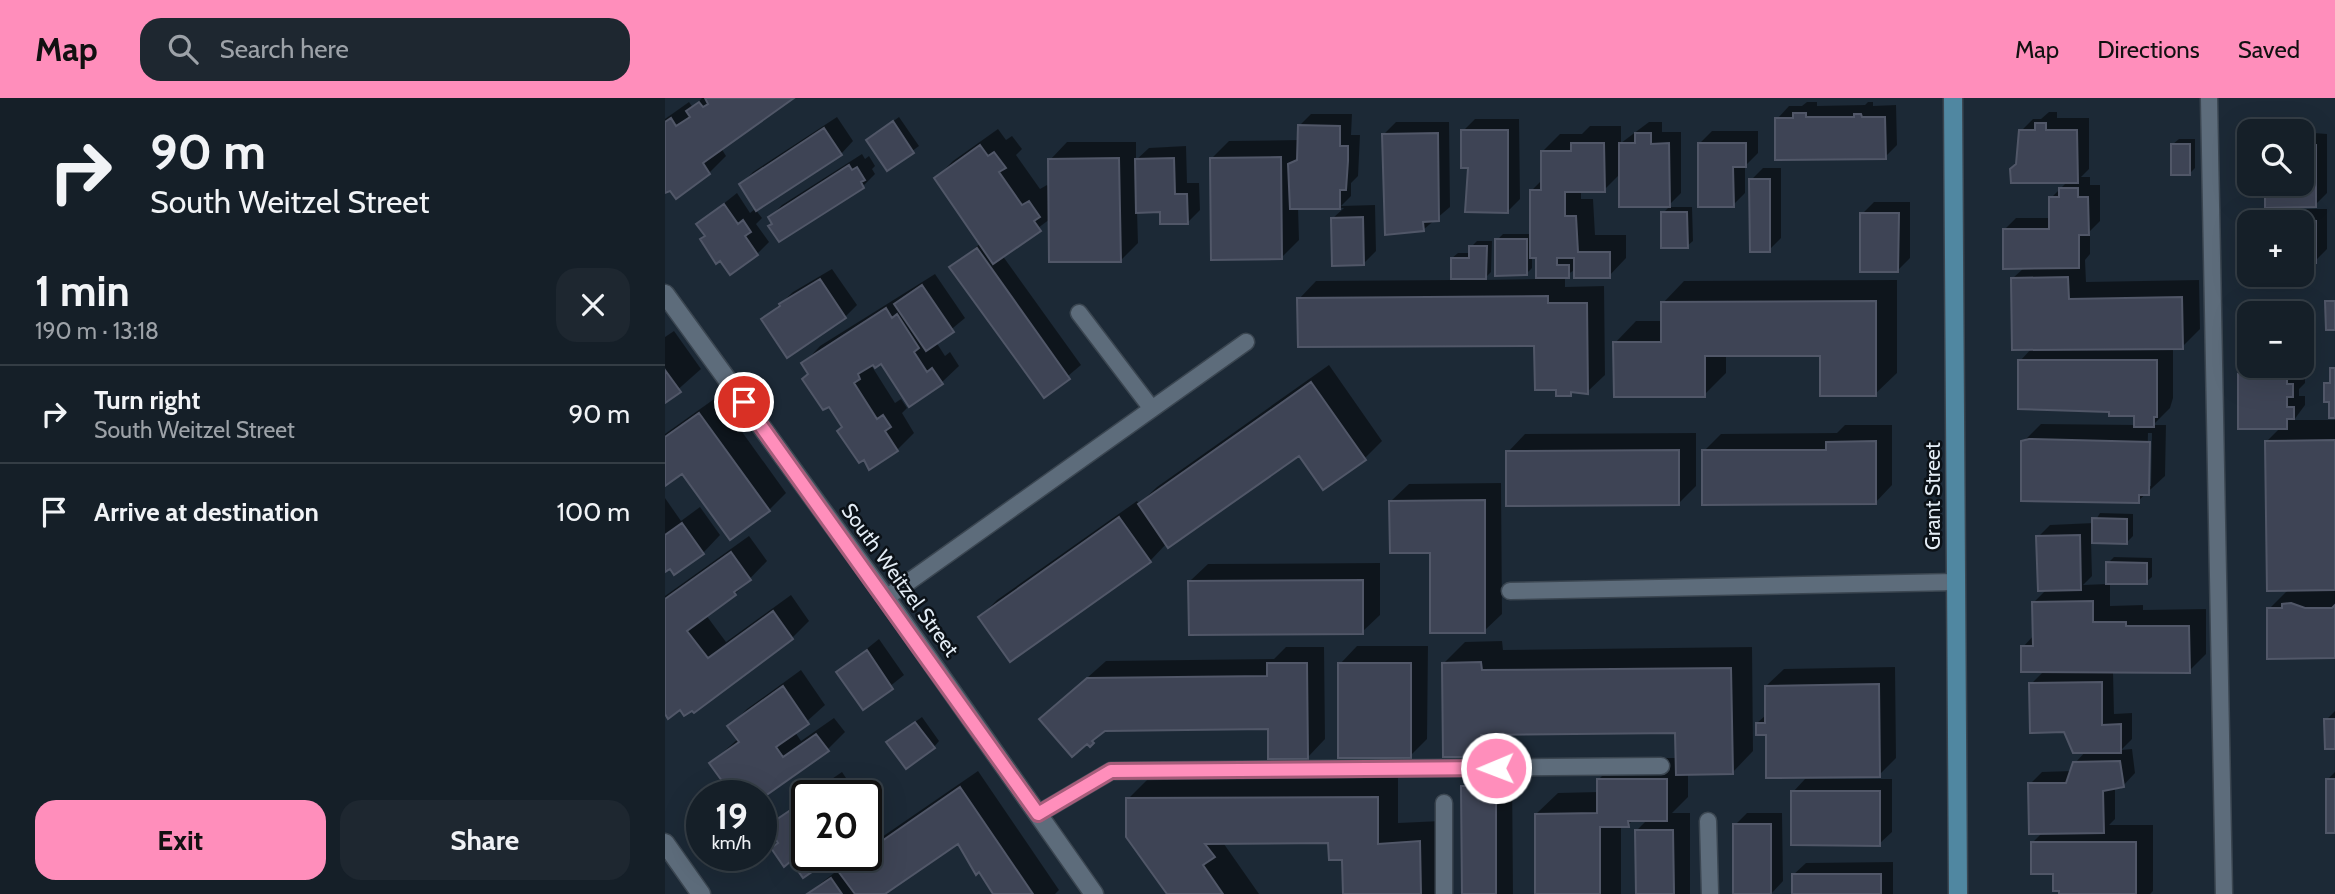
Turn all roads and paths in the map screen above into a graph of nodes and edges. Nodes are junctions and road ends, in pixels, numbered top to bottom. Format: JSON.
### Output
{"nodes":[{"id":1,"x":1953,"y":98,"type":"edge"},
{"id":2,"x":2209,"y":98,"type":"edge"},
{"id":3,"x":665,"y":294,"type":"edge"},
{"id":4,"x":1079,"y":313,"type":"dead end"},
{"id":5,"x":1246,"y":342,"type":"dead end"},
{"id":6,"x":1152,"y":409,"type":"junction"},
{"id":7,"x":1956,"y":582,"type":"junction"},
{"id":8,"x":1510,"y":591,"type":"dead end"},
{"id":9,"x":886,"y":598,"type":"junction"},
{"id":10,"x":1661,"y":766,"type":"dead end"},
{"id":11,"x":1444,"y":803,"type":"dead end"},
{"id":12,"x":1038,"y":814,"type":"junction"},
{"id":13,"x":1708,"y":821,"type":"dead end"},
{"id":14,"x":665,"y":843,"type":"edge"},
{"id":15,"x":701,"y":894,"type":"edge"},
{"id":16,"x":1094,"y":894,"type":"edge"},
{"id":17,"x":1444,"y":894,"type":"edge"},
{"id":18,"x":1710,"y":894,"type":"edge"},
{"id":19,"x":1958,"y":894,"type":"edge"},
{"id":20,"x":2224,"y":894,"type":"edge"}],
"edges":[{"from":1,"to":7,"type":"main road","name":"Grant Street"},
{"from":2,"to":20,"type":"lane"},
{"from":3,"to":9,"type":"street","name":"South Weitzel Street"},
{"from":4,"to":6,"type":"lane"},
{"from":5,"to":6,"type":"lane"},
{"from":6,"to":9,"type":"lane"},
{"from":7,"to":8,"type":"lane"},
{"from":7,"to":19,"type":"main road","name":"Grant Street"},
{"from":9,"to":12,"type":"street","name":"South Weitzel Street"},
{"from":10,"to":12,"type":"lane"},
{"from":11,"to":17,"type":"lane"},
{"from":12,"to":16,"type":"street","name":"South Weitzel Street"},
{"from":13,"to":18,"type":"lane"},
{"from":14,"to":15,"type":"street"}]}
